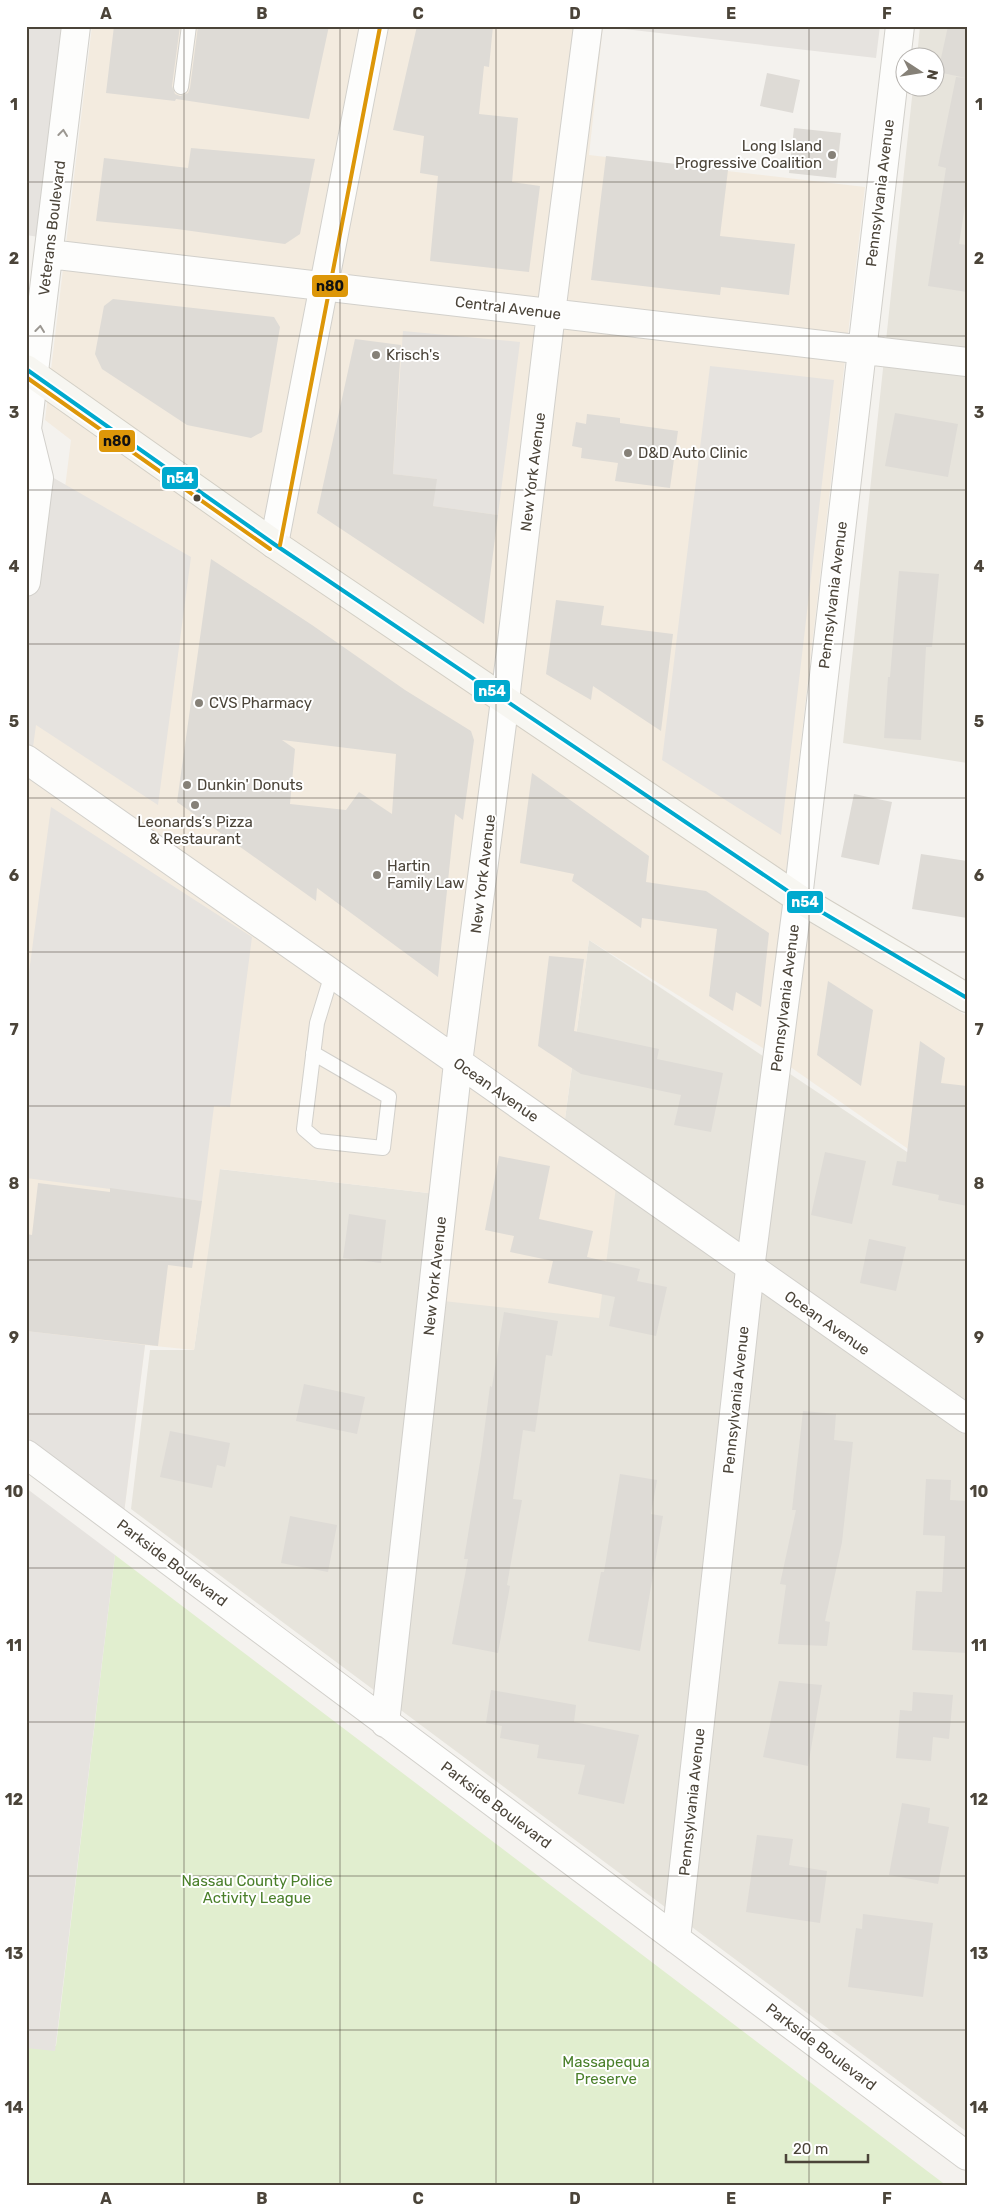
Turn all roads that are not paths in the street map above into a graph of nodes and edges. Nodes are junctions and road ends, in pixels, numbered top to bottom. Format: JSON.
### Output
{"nodes":[{"id":1,"x":76,"y":26,"type":"edge"},
{"id":2,"x":189,"y":26,"type":"edge"},
{"id":3,"x":374,"y":26,"type":"edge"},
{"id":4,"x":588,"y":26,"type":"edge"},
{"id":5,"x":900,"y":26,"type":"edge"},
{"id":6,"x":181,"y":87,"type":"dead end"},
{"id":7,"x":49,"y":254,"type":"junction"},
{"id":8,"x":322,"y":286,"type":"junction"},
{"id":9,"x":551,"y":313,"type":"junction"},
{"id":10,"x":862,"y":350,"type":"junction"},
{"id":11,"x":967,"y":362,"type":"edge"},
{"id":12,"x":30,"y":372,"type":"edge"},
{"id":13,"x":27,"y":429,"type":"edge"},
{"id":14,"x":274,"y":544,"type":"junction"},
{"id":15,"x":26,"y":582,"type":"edge"},
{"id":16,"x":505,"y":700,"type":"junction"},
{"id":17,"x":26,"y":759,"type":"edge"},
{"id":18,"x":798,"y":898,"type":"junction"},
{"id":19,"x":332,"y":974,"type":"junction"},
{"id":20,"x":962,"y":994,"type":"edge"},
{"id":21,"x":313,"y":1053,"type":"junction"},
{"id":22,"x":458,"y":1063,"type":"junction"},
{"id":23,"x":750,"y":1269,"type":"junction"},
{"id":24,"x":967,"y":1419,"type":"edge"},
{"id":25,"x":26,"y":1454,"type":"edge"},
{"id":26,"x":385,"y":1723,"type":"junction"},
{"id":27,"x":676,"y":1940,"type":"junction"},
{"id":28,"x":967,"y":2156,"type":"edge"}],
"edges":[{"from":7,"to":1,"type":"street","name":"Veterans Boulevard","one_way":true},
{"from":2,"to":6,"type":"lane"},
{"from":3,"to":8,"type":"street"},
{"from":4,"to":9,"type":"street","name":"New York Avenue"},
{"from":5,"to":10,"type":"street","name":"Pennsylvania Avenue"},
{"from":7,"to":8,"type":"street","name":"Central Avenue"},
{"from":12,"to":7,"type":"street","name":"Veterans Boulevard","one_way":true},
{"from":8,"to":9,"type":"street","name":"Central Avenue"},
{"from":8,"to":14,"type":"street"},
{"from":9,"to":10,"type":"street","name":"Central Avenue"},
{"from":9,"to":16,"type":"street","name":"New York Avenue"},
{"from":10,"to":11,"type":"street","name":"Central Avenue"},
{"from":10,"to":18,"type":"street","name":"Pennsylvania Avenue"},
{"from":12,"to":13,"type":"street","name":"Veterans Boulevard"},
{"from":12,"to":14,"type":"main road"},
{"from":13,"to":15,"type":"street"},
{"from":14,"to":16,"type":"main road"},
{"from":16,"to":18,"type":"main road"},
{"from":16,"to":22,"type":"street","name":"New York Avenue"},
{"from":17,"to":19,"type":"street","name":"Ocean Avenue"},
{"from":18,"to":20,"type":"main road"},
{"from":18,"to":23,"type":"street","name":"Pennsylvania Avenue"},
{"from":19,"to":21,"type":"lane"},
{"from":19,"to":22,"type":"street","name":"Ocean Avenue"},
{"from":21,"to":21,"type":"lane"},
{"from":22,"to":23,"type":"street","name":"Ocean Avenue"},
{"from":22,"to":26,"type":"street","name":"New York Avenue"},
{"from":23,"to":24,"type":"street","name":"Ocean Avenue"},
{"from":23,"to":27,"type":"street","name":"Pennsylvania Avenue"},
{"from":25,"to":26,"type":"street","name":"Parkside Boulevard"},
{"from":26,"to":27,"type":"street","name":"Parkside Boulevard"},
{"from":27,"to":28,"type":"street","name":"Parkside Boulevard"}]}
